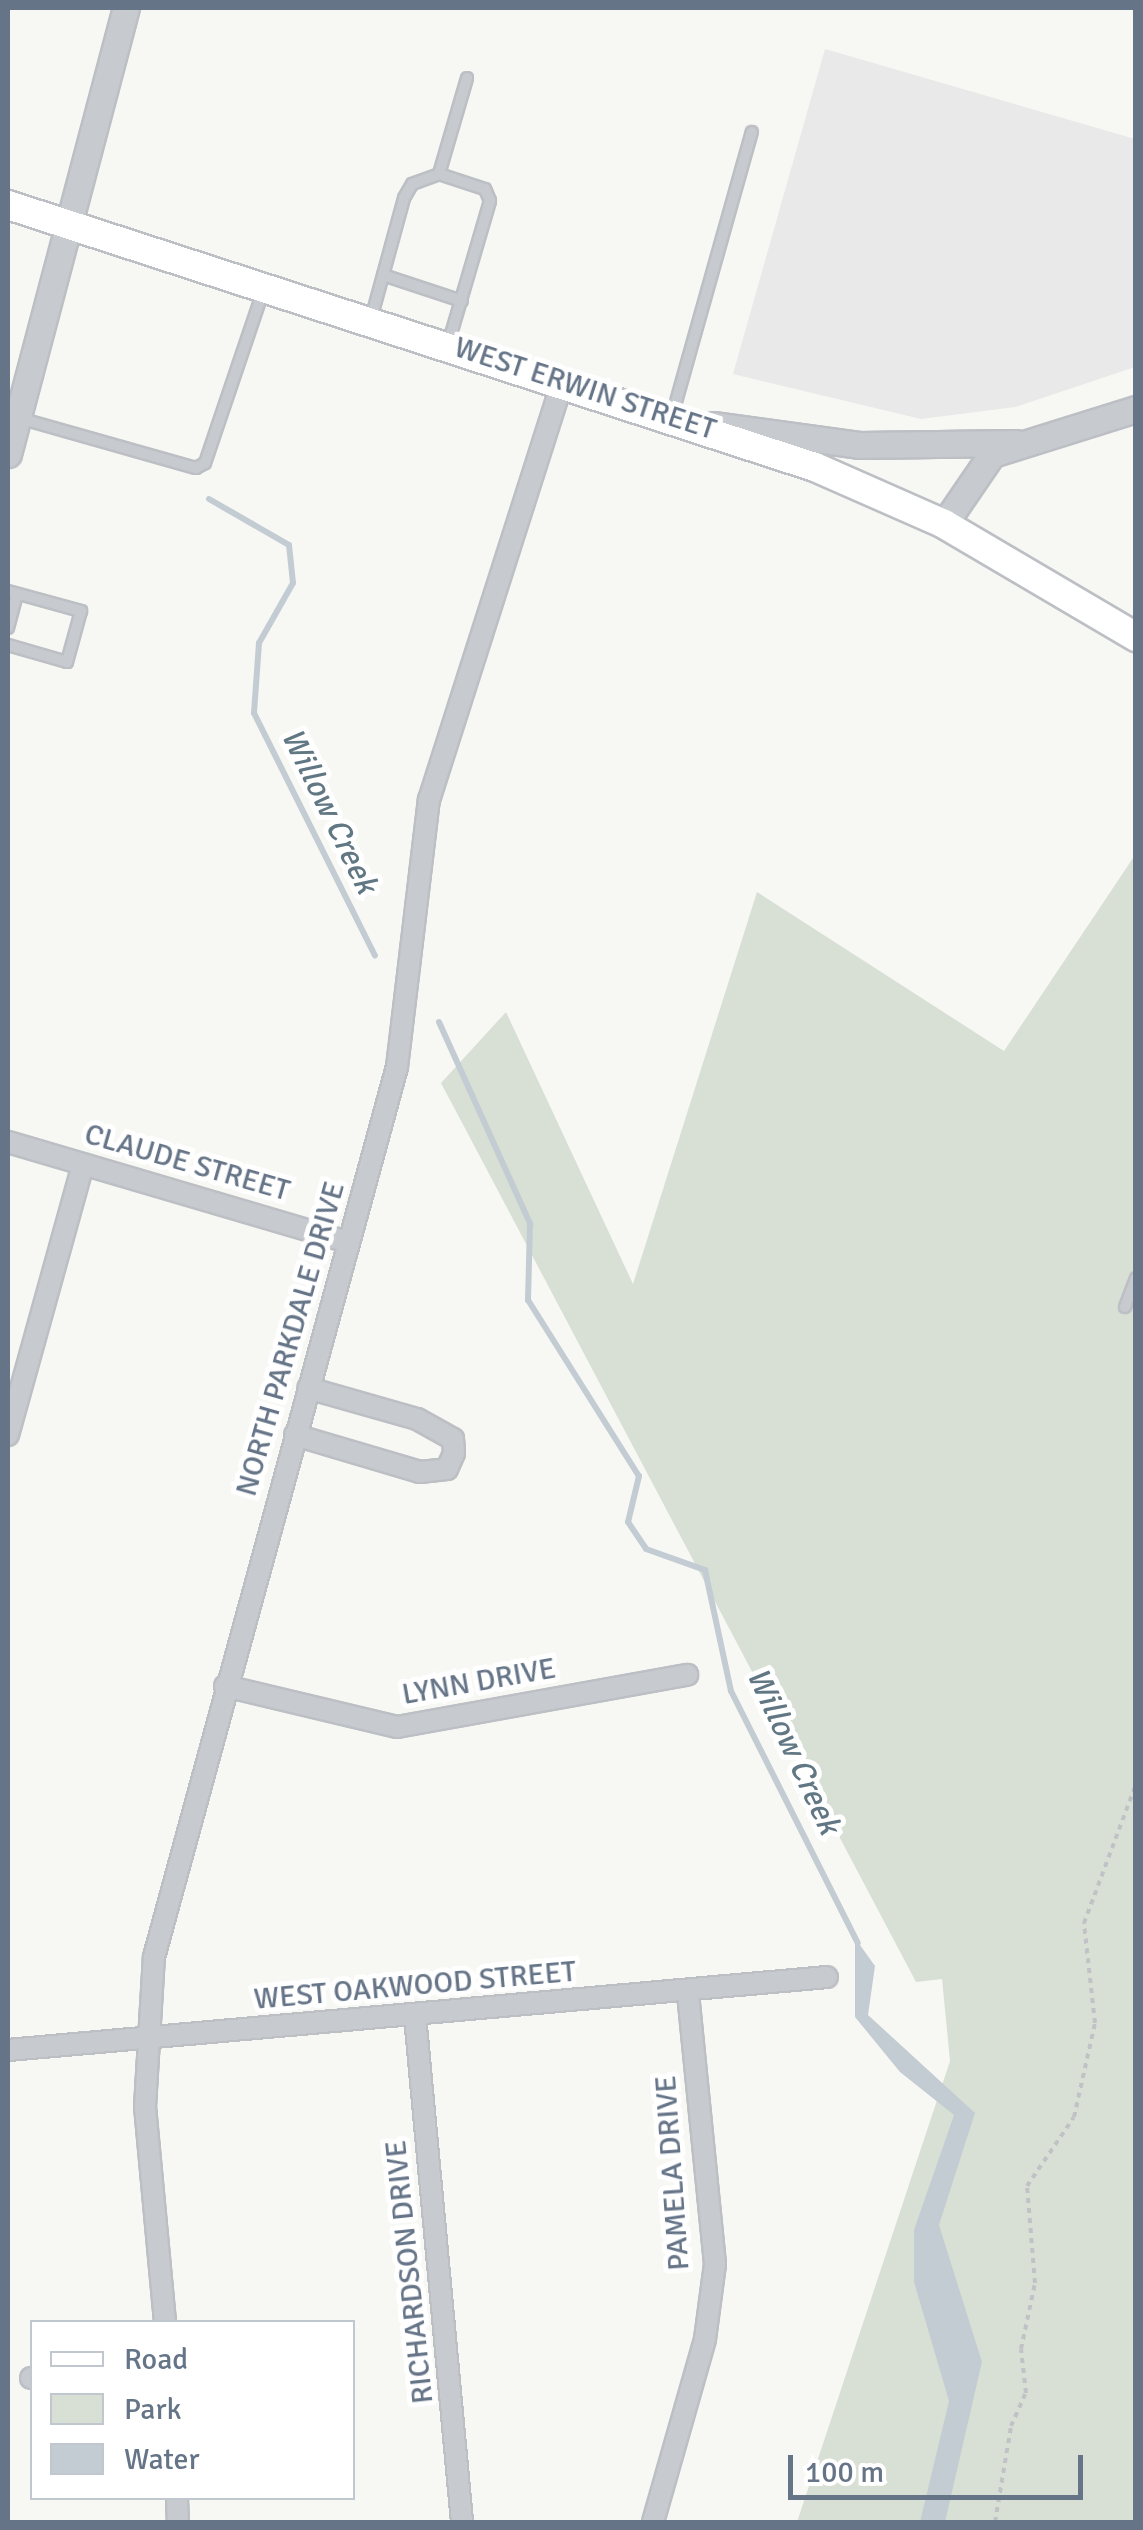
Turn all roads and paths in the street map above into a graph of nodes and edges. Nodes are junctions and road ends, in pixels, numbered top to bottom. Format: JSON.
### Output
{"nodes":[{"id":1,"x":126,"y":8,"type":"edge"},
{"id":2,"x":466,"y":78,"type":"dead end"},
{"id":3,"x":752,"y":132,"type":"dead end"},
{"id":4,"x":439,"y":174,"type":"junction"},
{"id":5,"x":8,"y":205,"type":"edge"},
{"id":6,"x":71,"y":226,"type":"junction"},
{"id":7,"x":383,"y":275,"type":"junction"},
{"id":8,"x":265,"y":287,"type":"junction"},
{"id":9,"x":462,"y":301,"type":"junction"},
{"id":10,"x":371,"y":320,"type":"junction"},
{"id":11,"x":448,"y":345,"type":"junction"},
{"id":12,"x":563,"y":382,"type":"junction"},
{"id":13,"x":1136,"y":409,"type":"edge"},
{"id":14,"x":18,"y":418,"type":"junction"},
{"id":15,"x":680,"y":419,"type":"junction"},
{"id":16,"x":1016,"y":444,"type":"junction"},
{"id":17,"x":8,"y":454,"type":"edge"},
{"id":18,"x":944,"y":524,"type":"junction"},
{"id":19,"x":12,"y":592,"type":"edge"},
{"id":20,"x":8,"y":628,"type":"edge"},
{"id":21,"x":1136,"y":637,"type":"edge"},
{"id":22,"x":8,"y":644,"type":"edge"},
{"id":23,"x":8,"y":1142,"type":"edge"},
{"id":24,"x":83,"y":1164,"type":"junction"},
{"id":25,"x":348,"y":1242,"type":"junction"},
{"id":26,"x":1136,"y":1278,"type":"edge"},
{"id":27,"x":1125,"y":1307,"type":"dead end"},
{"id":28,"x":308,"y":1388,"type":"junction"},
{"id":29,"x":8,"y":1435,"type":"edge"},
{"id":30,"x":295,"y":1435,"type":"junction"},
{"id":31,"x":686,"y":1676,"type":"dead end"},
{"id":32,"x":225,"y":1686,"type":"junction"},
{"id":33,"x":1136,"y":1784,"type":"edge"},
{"id":34,"x":828,"y":1977,"type":"dead end"},
{"id":35,"x":688,"y":1992,"type":"junction"},
{"id":36,"x":415,"y":2016,"type":"junction"},
{"id":37,"x":146,"y":2041,"type":"junction"},
{"id":38,"x":8,"y":2050,"type":"edge"},
{"id":39,"x":165,"y":2320,"type":"edge"},
{"id":40,"x":462,"y":2522,"type":"edge"},
{"id":41,"x":653,"y":2522,"type":"edge"},
{"id":42,"x":996,"y":2522,"type":"edge"}],
"edges":[{"from":1,"to":6,"type":"street"},
{"from":2,"to":4,"type":"lane"},
{"from":3,"to":15,"type":"lane"},
{"from":4,"to":7,"type":"lane"},
{"from":4,"to":9,"type":"lane"},
{"from":5,"to":6,"type":"main road","name":"WEST ERWIN STREET"},
{"from":6,"to":8,"type":"main road","name":"WEST ERWIN STREET"},
{"from":6,"to":14,"type":"street"},
{"from":7,"to":9,"type":"lane"},
{"from":7,"to":10,"type":"lane"},
{"from":8,"to":10,"type":"main road","name":"WEST ERWIN STREET"},
{"from":8,"to":14,"type":"lane"},
{"from":9,"to":11,"type":"lane"},
{"from":10,"to":11,"type":"main road","name":"WEST ERWIN STREET"},
{"from":11,"to":12,"type":"main road","name":"WEST ERWIN STREET"},
{"from":12,"to":15,"type":"main road","name":"WEST ERWIN STREET"},
{"from":12,"to":25,"type":"street","name":"NORTH PARKDALE DRIVE"},
{"from":13,"to":16,"type":"street"},
{"from":14,"to":17,"type":"street"},
{"from":15,"to":16,"type":"street"},
{"from":15,"to":18,"type":"main road","name":"WEST ERWIN STREET"},
{"from":16,"to":18,"type":"street"},
{"from":18,"to":21,"type":"main road","name":"WEST ERWIN STREET"},
{"from":19,"to":20,"type":"lane"},
{"from":19,"to":22,"type":"lane"},
{"from":23,"to":24,"type":"street","name":"CLAUDE STREET"},
{"from":24,"to":25,"type":"street","name":"CLAUDE STREET"},
{"from":24,"to":29,"type":"street"},
{"from":25,"to":28,"type":"street","name":"NORTH PARKDALE DRIVE"},
{"from":26,"to":27,"type":"lane"},
{"from":28,"to":30,"type":"street","name":"NORTH PARKDALE DRIVE"},
{"from":28,"to":30,"type":"street"},
{"from":30,"to":32,"type":"street","name":"NORTH PARKDALE DRIVE"},
{"from":31,"to":32,"type":"street","name":"LYNN DRIVE"},
{"from":32,"to":37,"type":"street","name":"NORTH PARKDALE DRIVE"},
{"from":33,"to":42,"type":"path"},
{"from":34,"to":35,"type":"street","name":"WEST OAKWOOD STREET"},
{"from":35,"to":36,"type":"street","name":"WEST OAKWOOD STREET"},
{"from":35,"to":41,"type":"street","name":"PAMELA DRIVE"},
{"from":36,"to":37,"type":"street","name":"WEST OAKWOOD STREET"},
{"from":36,"to":40,"type":"street","name":"RICHARDSON DRIVE"},
{"from":37,"to":38,"type":"street","name":"WEST OAKWOOD STREET"},
{"from":37,"to":39,"type":"street","name":"NORTH PARKDALE DRIVE"}]}
